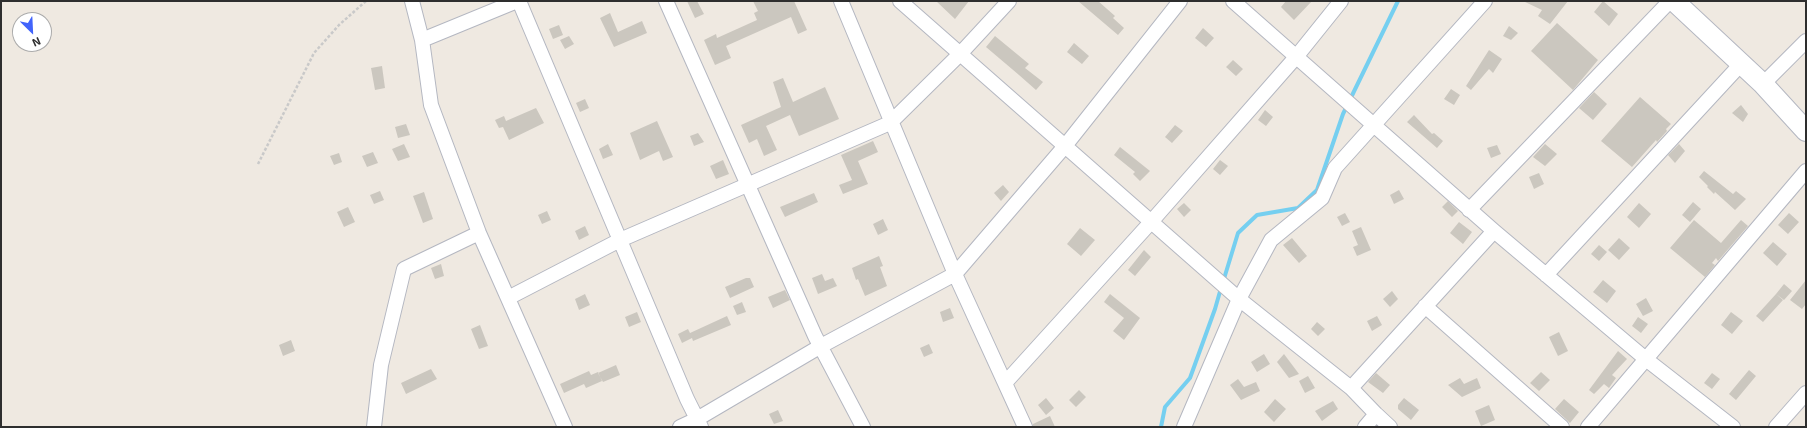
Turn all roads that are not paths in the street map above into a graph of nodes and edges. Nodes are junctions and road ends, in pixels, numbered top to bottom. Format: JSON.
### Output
{"nodes":[{"id":1,"x":412,"y":1,"type":"edge"},
{"id":2,"x":518,"y":1,"type":"edge"},
{"id":3,"x":666,"y":1,"type":"edge"},
{"id":4,"x":841,"y":1,"type":"edge"},
{"id":5,"x":900,"y":1,"type":"edge"},
{"id":6,"x":1009,"y":1,"type":"edge"},
{"id":7,"x":1180,"y":1,"type":"edge"},
{"id":8,"x":1233,"y":1,"type":"edge"},
{"id":9,"x":1341,"y":1,"type":"edge"},
{"id":10,"x":1486,"y":1,"type":"edge"},
{"id":11,"x":1670,"y":1,"type":"edge"},
{"id":12,"x":1674,"y":1,"type":"edge"},
{"id":13,"x":422,"y":40,"type":"junction"},
{"id":14,"x":1806,"y":41,"type":"edge"},
{"id":15,"x":960,"y":54,"type":"junction"},
{"id":16,"x":1296,"y":57,"type":"junction"},
{"id":17,"x":1741,"y":64,"type":"junction"},
{"id":18,"x":1763,"y":84,"type":"junction"},
{"id":19,"x":890,"y":123,"type":"junction"},
{"id":20,"x":1374,"y":126,"type":"junction"},
{"id":21,"x":1806,"y":131,"type":"edge"},
{"id":22,"x":1065,"y":146,"type":"junction"},
{"id":23,"x":1806,"y":172,"type":"edge"},
{"id":24,"x":748,"y":184,"type":"junction"},
{"id":25,"x":1469,"y":210,"type":"junction"},
{"id":26,"x":1151,"y":222,"type":"junction"},
{"id":27,"x":1494,"y":231,"type":"junction"},
{"id":28,"x":479,"y":233,"type":"junction"},
{"id":29,"x":620,"y":240,"type":"junction"},
{"id":30,"x":955,"y":274,"type":"junction"},
{"id":31,"x":1546,"y":275,"type":"junction"},
{"id":32,"x":508,"y":298,"type":"junction"},
{"id":33,"x":1239,"y":299,"type":"junction"},
{"id":34,"x":1425,"y":306,"type":"junction"},
{"id":35,"x":821,"y":346,"type":"junction"},
{"id":36,"x":1647,"y":360,"type":"junction"},
{"id":37,"x":1005,"y":383,"type":"junction"},
{"id":38,"x":1351,"y":388,"type":"junction"},
{"id":39,"x":1806,"y":393,"type":"edge"},
{"id":40,"x":1376,"y":414,"type":"junction"},
{"id":41,"x":699,"y":423,"type":"edge"},
{"id":42,"x":374,"y":427,"type":"edge"},
{"id":43,"x":565,"y":427,"type":"edge"},
{"id":44,"x":680,"y":427,"type":"edge"},
{"id":45,"x":863,"y":427,"type":"edge"},
{"id":46,"x":1026,"y":427,"type":"edge"},
{"id":47,"x":1184,"y":427,"type":"edge"},
{"id":48,"x":1365,"y":427,"type":"edge"},
{"id":49,"x":1390,"y":427,"type":"edge"},
{"id":50,"x":1562,"y":427,"type":"edge"},
{"id":51,"x":1588,"y":427,"type":"edge"},
{"id":52,"x":1733,"y":427,"type":"edge"},
{"id":53,"x":1776,"y":427,"type":"edge"}],
"edges":[{"from":1,"to":13,"type":"street"},
{"from":2,"to":13,"type":"street"},
{"from":2,"to":29,"type":"street"},
{"from":3,"to":24,"type":"street"},
{"from":4,"to":19,"type":"street"},
{"from":5,"to":15,"type":"street"},
{"from":6,"to":15,"type":"street"},
{"from":7,"to":22,"type":"street"},
{"from":8,"to":16,"type":"street"},
{"from":9,"to":16,"type":"street"},
{"from":10,"to":20,"type":"street"},
{"from":11,"to":25,"type":"street"},
{"from":12,"to":17,"type":"main road"},
{"from":13,"to":28,"type":"street"},
{"from":14,"to":18,"type":"street"},
{"from":15,"to":19,"type":"street"},
{"from":15,"to":22,"type":"street"},
{"from":16,"to":20,"type":"street"},
{"from":16,"to":26,"type":"street"},
{"from":17,"to":18,"type":"main road"},
{"from":17,"to":31,"type":"street"},
{"from":18,"to":21,"type":"main road"},
{"from":19,"to":24,"type":"street"},
{"from":19,"to":30,"type":"street"},
{"from":20,"to":25,"type":"street"},
{"from":20,"to":33,"type":"street"},
{"from":22,"to":26,"type":"street"},
{"from":22,"to":30,"type":"street"},
{"from":23,"to":36,"type":"street"},
{"from":24,"to":29,"type":"street"},
{"from":24,"to":35,"type":"street"},
{"from":25,"to":27,"type":"street"},
{"from":26,"to":33,"type":"street"},
{"from":26,"to":37,"type":"street"},
{"from":27,"to":31,"type":"street"},
{"from":27,"to":34,"type":"street"},
{"from":28,"to":32,"type":"street"},
{"from":28,"to":42,"type":"street"},
{"from":29,"to":32,"type":"street"},
{"from":29,"to":41,"type":"street"},
{"from":30,"to":35,"type":"street"},
{"from":30,"to":37,"type":"street"},
{"from":31,"to":36,"type":"street"},
{"from":32,"to":43,"type":"street"},
{"from":33,"to":38,"type":"street"},
{"from":33,"to":47,"type":"street"},
{"from":34,"to":38,"type":"street"},
{"from":34,"to":50,"type":"street"},
{"from":35,"to":41,"type":"street"},
{"from":35,"to":45,"type":"street"},
{"from":36,"to":51,"type":"street"},
{"from":36,"to":52,"type":"street"},
{"from":37,"to":46,"type":"street"},
{"from":38,"to":40,"type":"street"},
{"from":39,"to":53,"type":"street"},
{"from":40,"to":48,"type":"street"},
{"from":40,"to":49,"type":"street"},
{"from":41,"to":44,"type":"street"}]}
